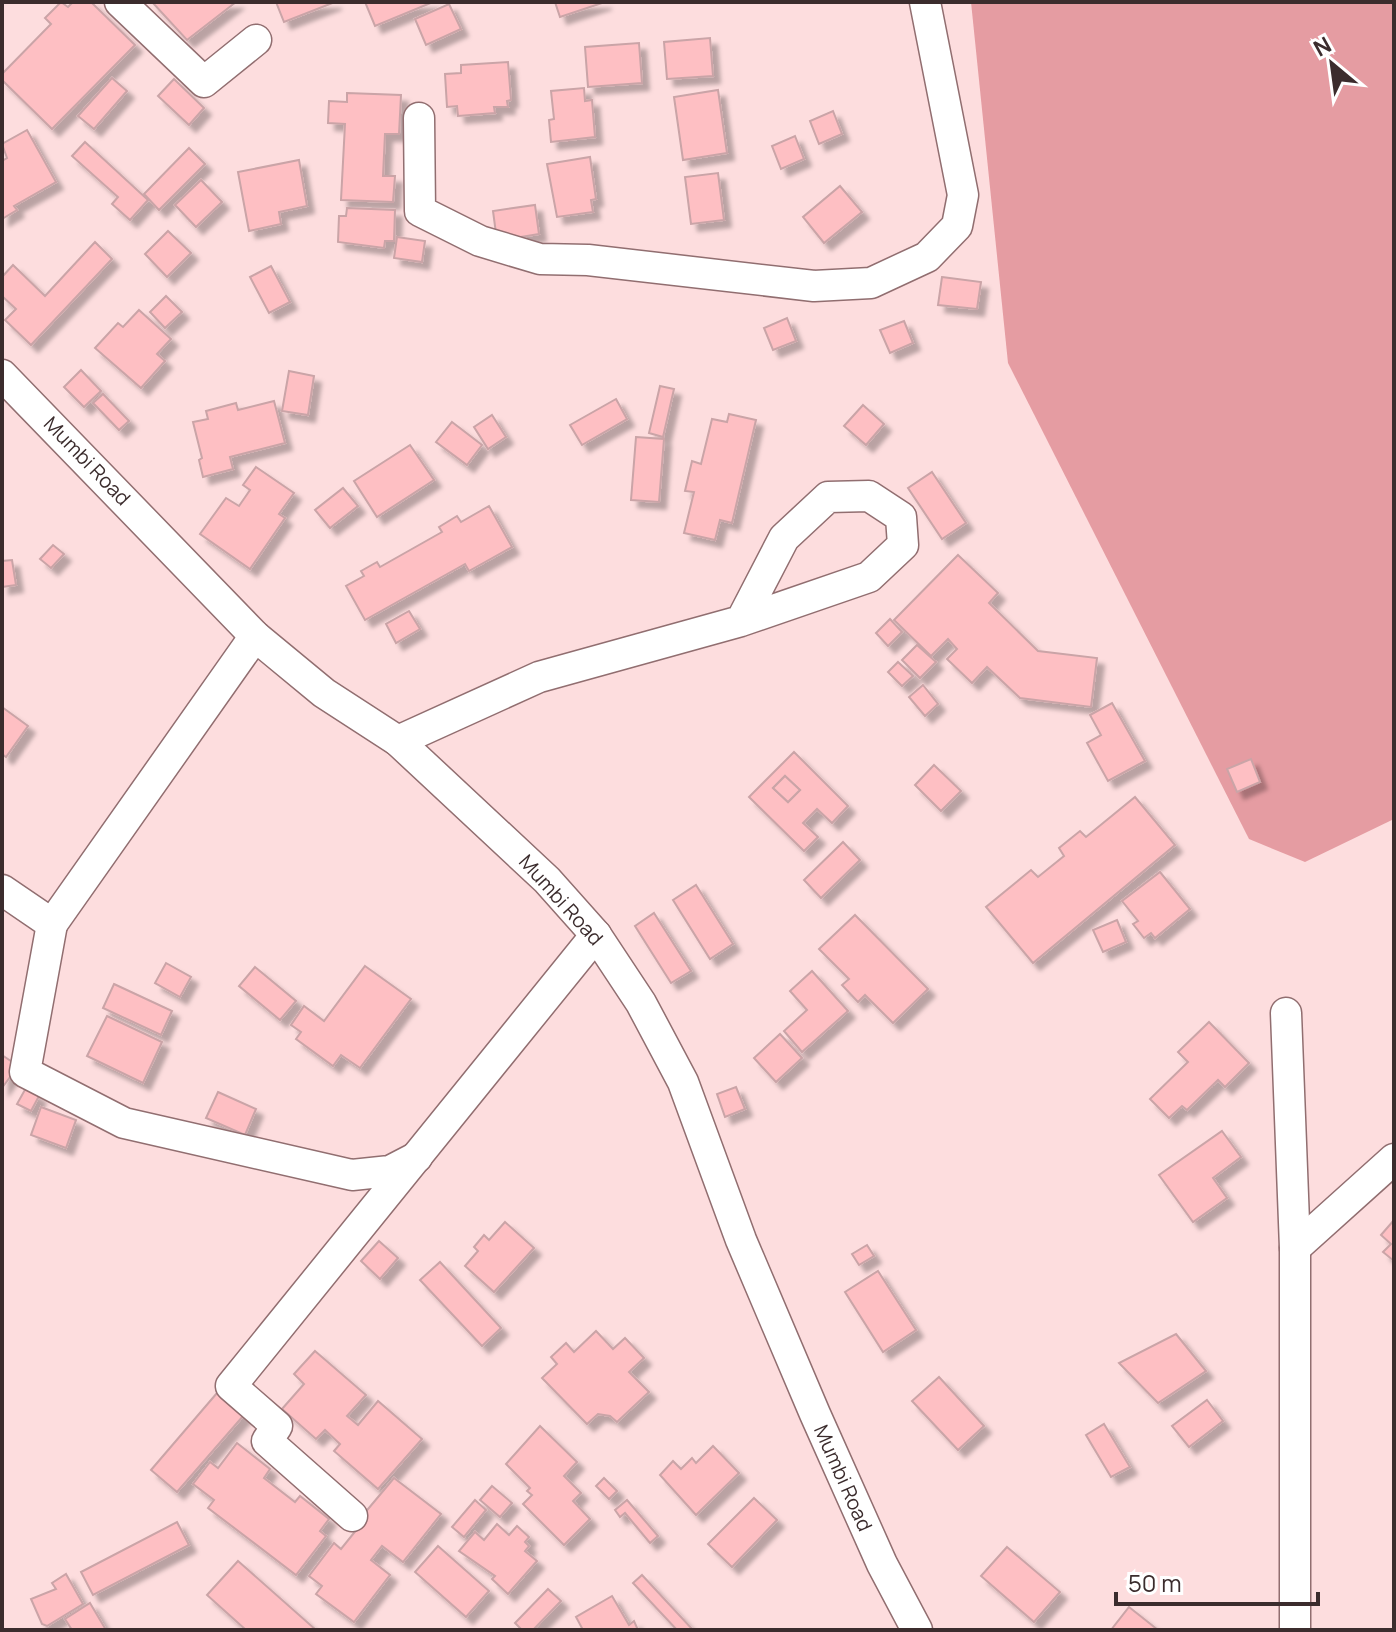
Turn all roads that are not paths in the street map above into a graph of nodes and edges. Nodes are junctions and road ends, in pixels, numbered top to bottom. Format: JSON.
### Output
{"nodes":[{"id":1,"x":120,"y":2,"type":"edge"},
{"id":2,"x":925,"y":2,"type":"edge"},
{"id":3,"x":256,"y":40,"type":"dead end"},
{"id":4,"x":419,"y":118,"type":"dead end"},
{"id":5,"x":2,"y":375,"type":"edge"},
{"id":6,"x":741,"y":621,"type":"junction"},
{"id":7,"x":255,"y":636,"type":"junction"},
{"id":8,"x":398,"y":741,"type":"junction"},
{"id":9,"x":5,"y":896,"type":"edge"},
{"id":10,"x":52,"y":924,"type":"junction"},
{"id":11,"x":596,"y":935,"type":"junction"},
{"id":12,"x":1286,"y":1013,"type":"dead end"},
{"id":13,"x":419,"y":1156,"type":"junction"},
{"id":14,"x":1394,"y":1159,"type":"edge"},
{"id":15,"x":1295,"y":1248,"type":"junction"},
{"id":16,"x":352,"y":1516,"type":"dead end"},
{"id":17,"x":917,"y":1630,"type":"edge"},
{"id":18,"x":1295,"y":1630,"type":"edge"}],
"edges":[{"from":1,"to":3,"type":"street"},
{"from":2,"to":4,"type":"street"},
{"from":5,"to":7,"type":"street","name":"Mumbi Road"},
{"from":6,"to":6,"type":"street"},
{"from":6,"to":8,"type":"street"},
{"from":7,"to":8,"type":"street","name":"Mumbi Road"},
{"from":7,"to":10,"type":"street"},
{"from":8,"to":11,"type":"street","name":"Mumbi Road"},
{"from":9,"to":10,"type":"street"},
{"from":10,"to":13,"type":"street"},
{"from":11,"to":13,"type":"street"},
{"from":11,"to":17,"type":"street","name":"Mumbi Road"},
{"from":12,"to":15,"type":"street"},
{"from":13,"to":16,"type":"street"},
{"from":14,"to":15,"type":"street"},
{"from":15,"to":18,"type":"street"}]}
